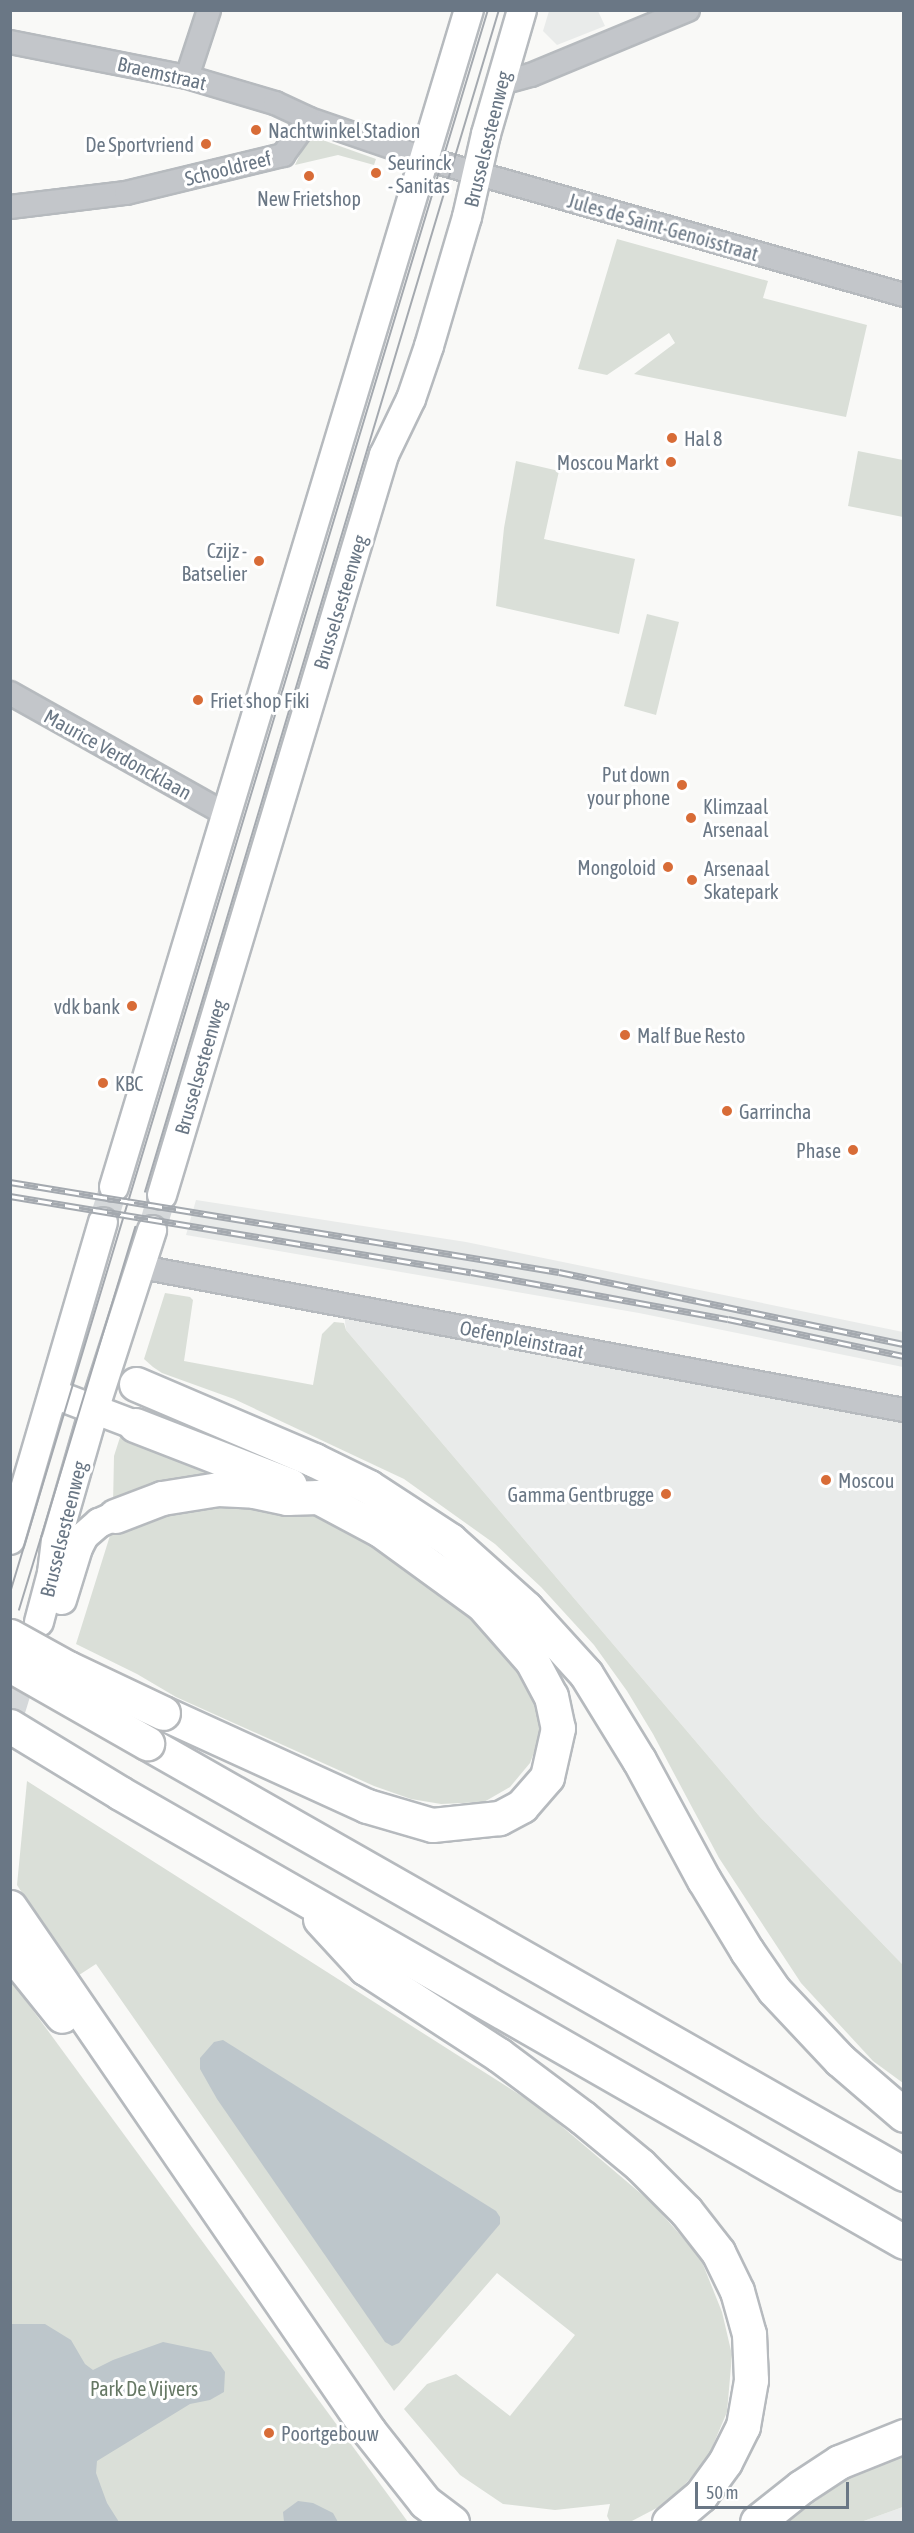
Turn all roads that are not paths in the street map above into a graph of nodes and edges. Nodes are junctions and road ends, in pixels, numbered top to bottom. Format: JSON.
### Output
{"nodes":[{"id":1,"x":209,"y":10,"type":"edge"},
{"id":2,"x":469,"y":10,"type":"edge"},
{"id":3,"x":522,"y":10,"type":"edge"},
{"id":4,"x":688,"y":10,"type":"edge"},
{"id":5,"x":10,"y":42,"type":"edge"},
{"id":6,"x":187,"y":78,"type":"junction"},
{"id":7,"x":501,"y":83,"type":"junction"},
{"id":8,"x":309,"y":119,"type":"junction"},
{"id":9,"x":423,"y":158,"type":"junction"},
{"id":10,"x":479,"y":174,"type":"junction"},
{"id":11,"x":10,"y":207,"type":"edge"},
{"id":12,"x":903,"y":295,"type":"edge"},
{"id":13,"x":10,"y":693,"type":"edge"},
{"id":14,"x":226,"y":814,"type":"junction"},
{"id":15,"x":114,"y":1187,"type":"tunnel mouth"},
{"id":16,"x":162,"y":1195,"type":"tunnel mouth"},
{"id":17,"x":103,"y":1222,"type":"tunnel mouth"},
{"id":18,"x":152,"y":1230,"type":"tunnel mouth"},
{"id":19,"x":141,"y":1267,"type":"junction"},
{"id":20,"x":121,"y":1379,"type":"junction"},
{"id":21,"x":54,"y":1394,"type":"junction"},
{"id":22,"x":94,"y":1410,"type":"junction"},
{"id":23,"x":903,"y":1410,"type":"edge"},
{"id":24,"x":135,"y":1425,"type":"joint"},
{"id":25,"x":318,"y":1497,"type":"junction"},
{"id":26,"x":116,"y":1516,"type":"joint"},
{"id":27,"x":10,"y":1540,"type":"edge"},
{"id":28,"x":25,"y":1629,"type":"edge"},
{"id":29,"x":10,"y":1665,"type":"edge"},
{"id":30,"x":10,"y":1726,"type":"edge"},
{"id":31,"x":301,"y":1898,"type":"junction"},
{"id":32,"x":10,"y":1907,"type":"edge"},
{"id":33,"x":16,"y":1962,"type":"edge"},
{"id":34,"x":903,"y":2115,"type":"edge"},
{"id":35,"x":903,"y":2174,"type":"edge"},
{"id":36,"x":903,"y":2242,"type":"edge"},
{"id":37,"x":903,"y":2436,"type":"edge"},
{"id":38,"x":424,"y":2523,"type":"edge"},
{"id":39,"x":452,"y":2523,"type":"edge"},
{"id":40,"x":669,"y":2523,"type":"edge"},
{"id":41,"x":757,"y":2523,"type":"edge"}],
"edges":[{"from":1,"to":6,"type":"street"},
{"from":2,"to":9,"type":"main road"},
{"from":3,"to":7,"type":"main road","name":"Brusselsesteenweg"},
{"from":4,"to":7,"type":"street"},
{"from":5,"to":6,"type":"street","name":"Braemstraat"},
{"from":6,"to":8,"type":"street","name":"Braemstraat"},
{"from":7,"to":10,"type":"main road","name":"Brusselsesteenweg"},
{"from":8,"to":9,"type":"street"},
{"from":8,"to":11,"type":"street","name":"Schooldreef"},
{"from":9,"to":10,"type":"street","name":"Jules de Saint-Genoisstraat"},
{"from":9,"to":14,"type":"main road"},
{"from":10,"to":12,"type":"street","name":"Jules de Saint-Genoisstraat"},
{"from":10,"to":16,"type":"main road","name":"Brusselsesteenweg"},
{"from":13,"to":14,"type":"street","name":"Maurice Verdoncklaan"},
{"from":14,"to":15,"type":"main road"},
{"from":17,"to":21,"type":"main road"},
{"from":18,"to":19,"type":"main road","name":"Brusselsesteenweg"},
{"from":19,"to":20,"type":"main road","name":"Brusselsesteenweg"},
{"from":19,"to":23,"type":"street","name":"Oefenpleinstraat"},
{"from":20,"to":21,"type":"main road"},
{"from":20,"to":22,"type":"main road","name":"Brusselsesteenweg"},
{"from":20,"to":34,"type":"highway"},
{"from":21,"to":22,"type":"main road"},
{"from":21,"to":27,"type":"main road"},
{"from":22,"to":24,"type":"main road"},
{"from":22,"to":28,"type":"main road","name":"Brusselsesteenweg"},
{"from":24,"to":25,"type":"highway"},
{"from":25,"to":26,"type":"highway"},
{"from":25,"to":28,"type":"highway","bridge":true},
{"from":26,"to":28,"type":"main road"},
{"from":29,"to":35,"type":"highway","bridge":true},
{"from":30,"to":31,"type":"highway"},
{"from":31,"to":36,"type":"highway"},
{"from":31,"to":40,"type":"highway"},
{"from":32,"to":39,"type":"highway"},
{"from":33,"to":38,"type":"highway"},
{"from":37,"to":41,"type":"highway"}]}
